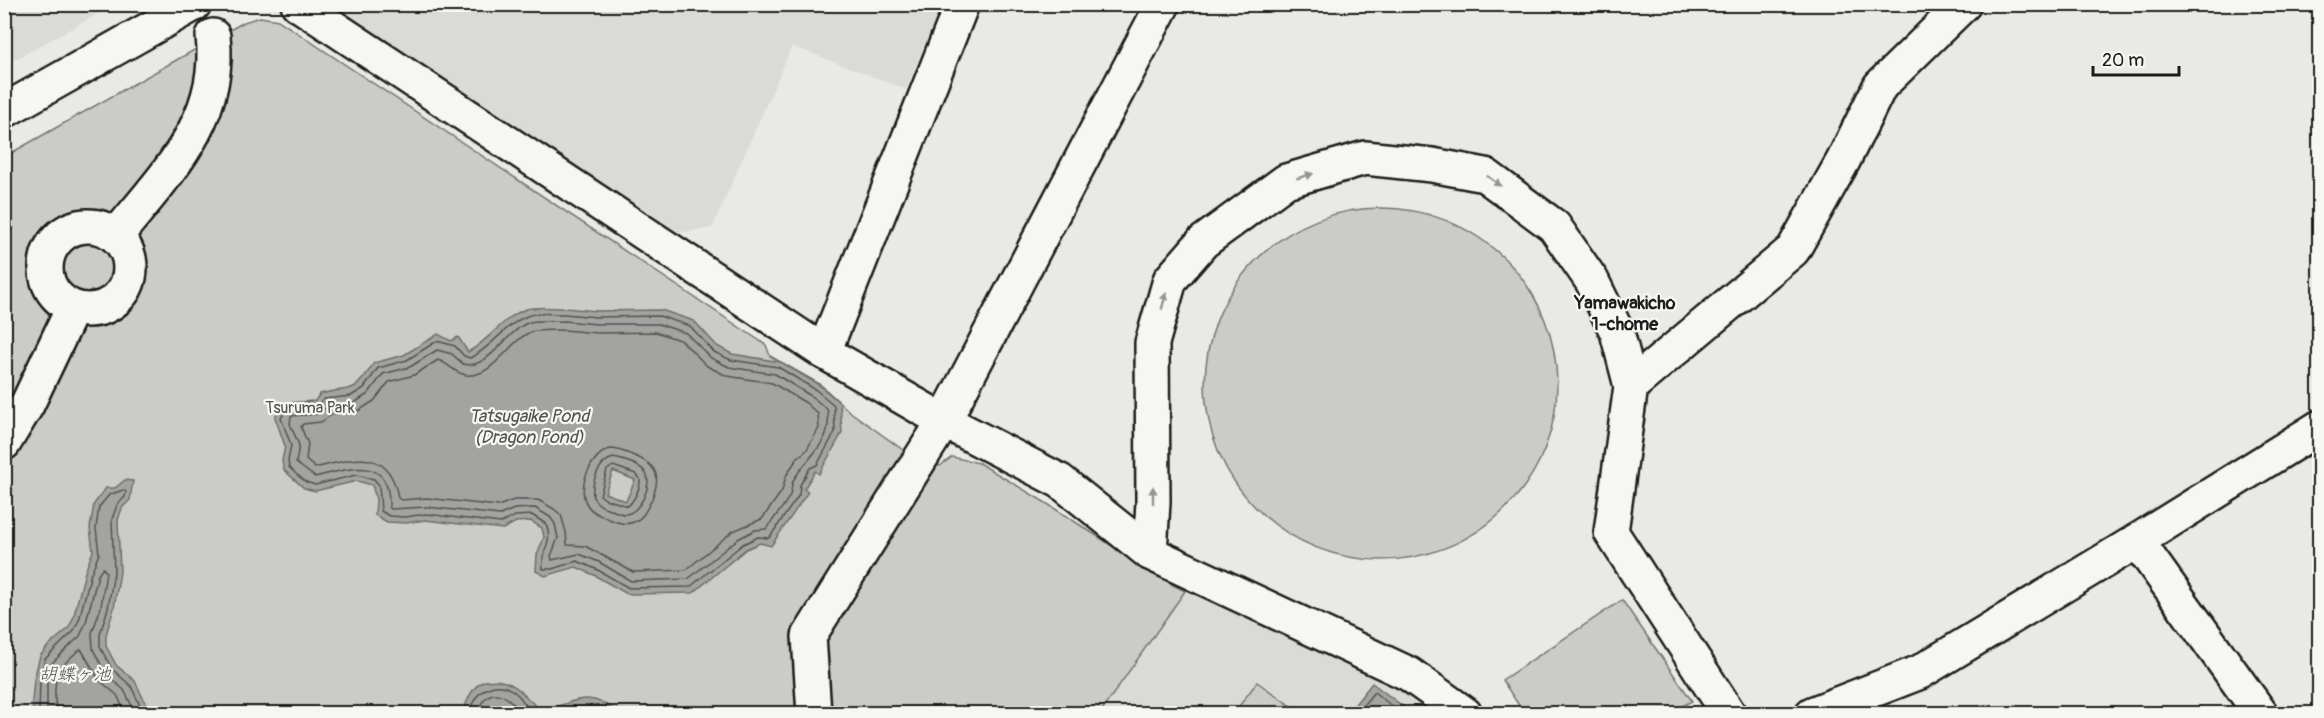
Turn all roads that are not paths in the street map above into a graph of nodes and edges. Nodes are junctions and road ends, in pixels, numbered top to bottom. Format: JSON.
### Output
{"nodes":[{"id":1,"x":194,"y":4,"type":"edge"},
{"id":2,"x":298,"y":4,"type":"edge"},
{"id":3,"x":962,"y":4,"type":"edge"},
{"id":4,"x":1163,"y":4,"type":"edge"},
{"id":5,"x":1964,"y":4,"type":"edge"},
{"id":6,"x":213,"y":36,"type":"dead end"},
{"id":7,"x":4,"y":111,"type":"edge"},
{"id":8,"x":116,"y":236,"type":"junction"},
{"id":9,"x":73,"y":308,"type":"junction"},
{"id":10,"x":824,"y":352,"type":"junction"},
{"id":11,"x":1631,"y":386,"type":"junction"},
{"id":12,"x":944,"y":421,"type":"junction"},
{"id":13,"x":2319,"y":427,"type":"edge"},
{"id":14,"x":4,"y":443,"type":"edge"},
{"id":15,"x":2137,"y":541,"type":"junction"},
{"id":16,"x":1150,"y":553,"type":"junction"},
{"id":17,"x":814,"y":714,"type":"edge"},
{"id":18,"x":1465,"y":714,"type":"edge"},
{"id":19,"x":1729,"y":714,"type":"edge"},
{"id":20,"x":1812,"y":714,"type":"edge"},
{"id":21,"x":2261,"y":714,"type":"edge"}],
"edges":[{"from":1,"to":7,"type":"street"},
{"from":2,"to":10,"type":"street"},
{"from":3,"to":10,"type":"street"},
{"from":4,"to":12,"type":"street"},
{"from":5,"to":11,"type":"street"},
{"from":6,"to":8,"type":"street"},
{"from":8,"to":9,"type":"street"},
{"from":8,"to":9,"type":"street"},
{"from":9,"to":14,"type":"street"},
{"from":10,"to":12,"type":"street"},
{"from":16,"to":11,"type":"street","one_way":true},
{"from":11,"to":19,"type":"street"},
{"from":12,"to":16,"type":"street"},
{"from":12,"to":17,"type":"street"},
{"from":13,"to":15,"type":"street"},
{"from":15,"to":20,"type":"street"},
{"from":15,"to":21,"type":"street"},
{"from":16,"to":18,"type":"street"}]}
